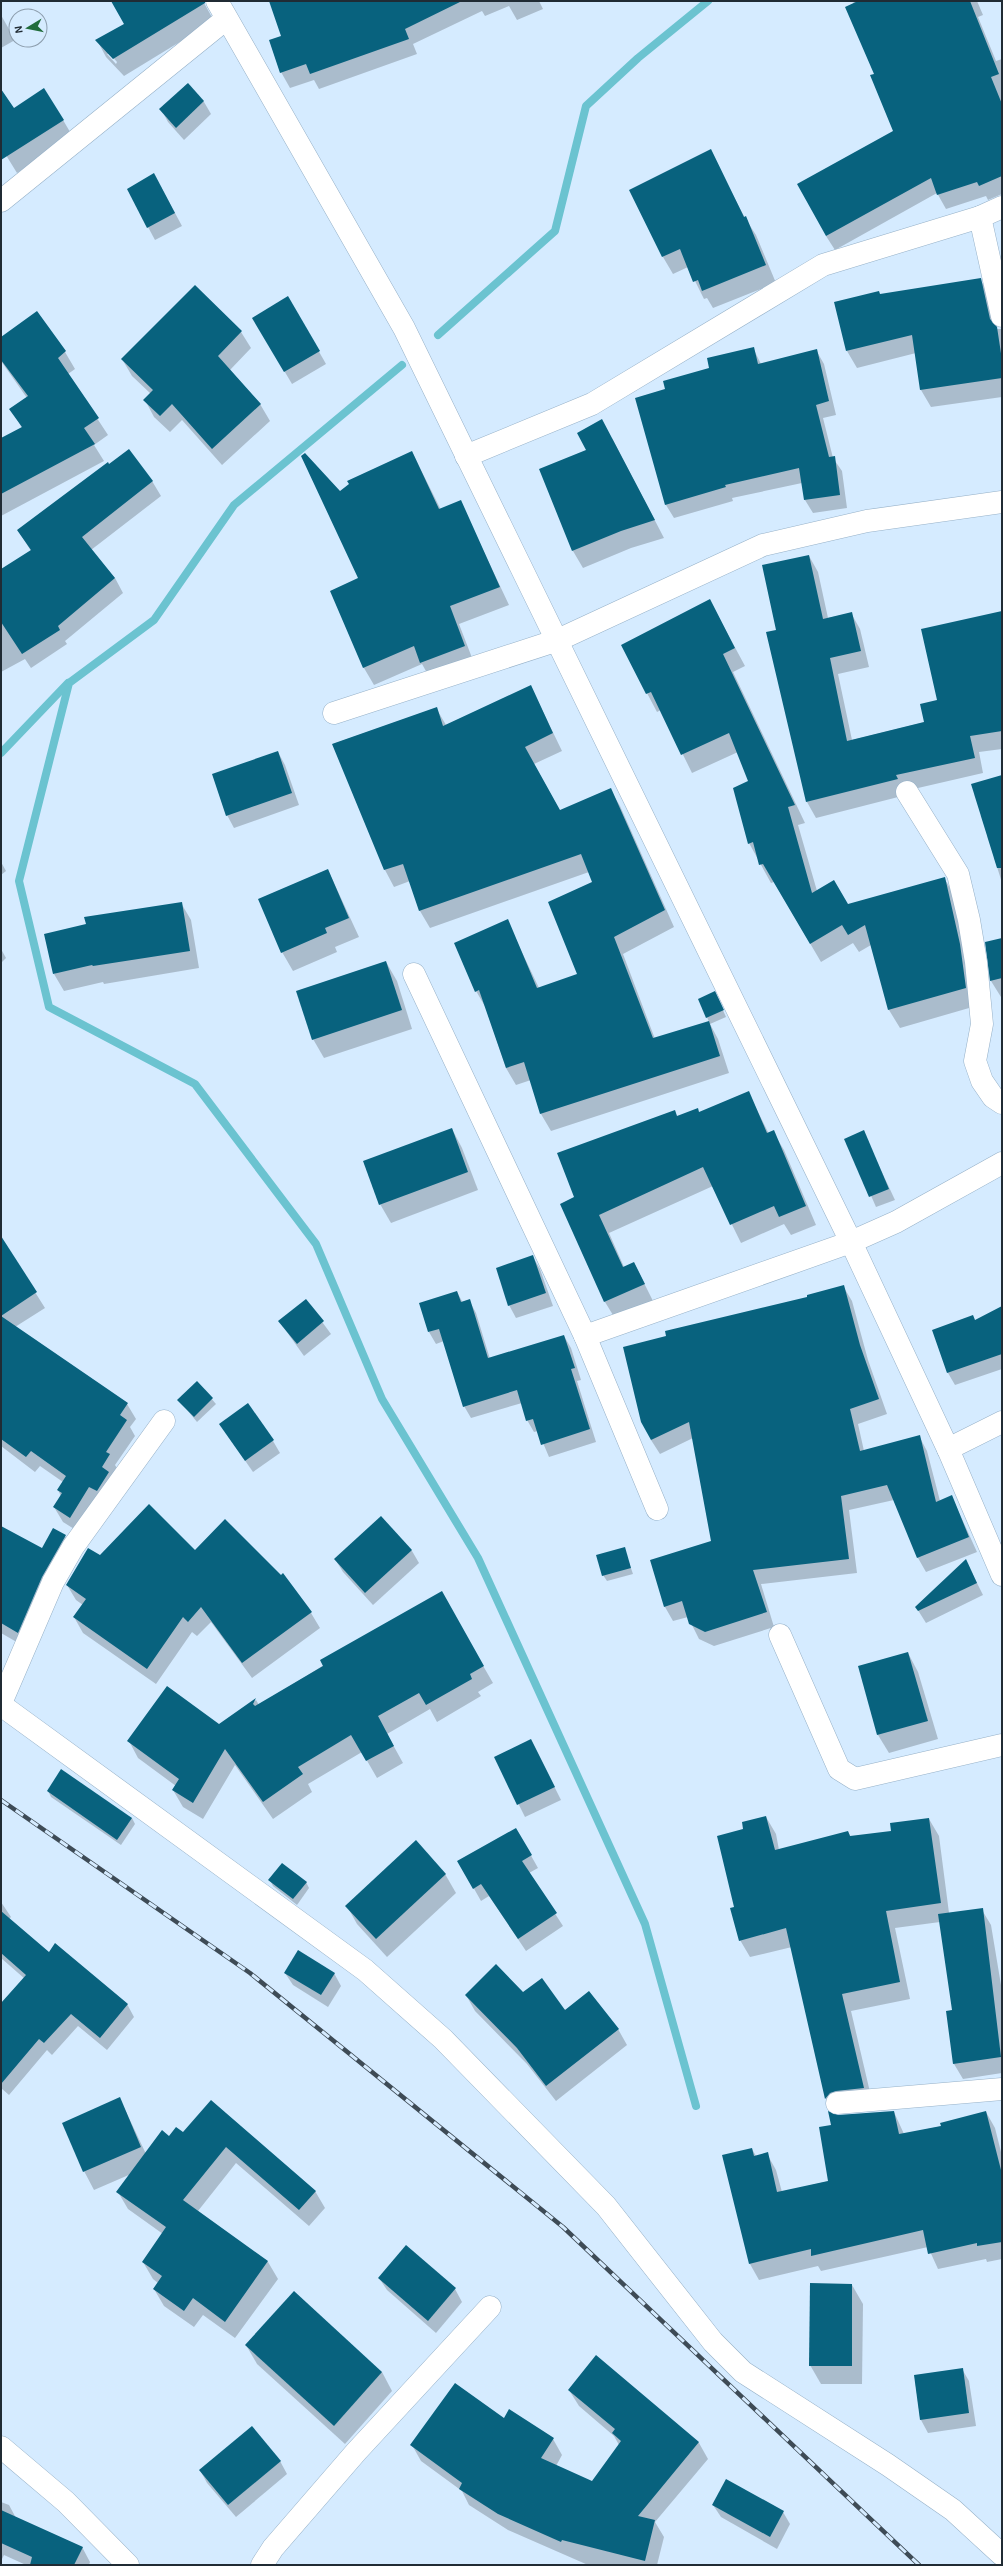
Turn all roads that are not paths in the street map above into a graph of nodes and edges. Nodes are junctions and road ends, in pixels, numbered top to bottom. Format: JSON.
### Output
{"nodes":[{"id":1,"x":222,"y":10,"type":"edge"},
{"id":2,"x":1,"y":201,"type":"edge"},
{"id":3,"x":1002,"y":206,"type":"edge"},
{"id":4,"x":980,"y":217,"type":"junction"},
{"id":5,"x":1002,"y":316,"type":"edge"},
{"id":6,"x":466,"y":456,"type":"junction"},
{"id":7,"x":1002,"y":502,"type":"edge"},
{"id":8,"x":558,"y":640,"type":"junction"},
{"id":9,"x":334,"y":713,"type":"dead end"},
{"id":10,"x":907,"y":792,"type":"dead end"},
{"id":11,"x":414,"y":974,"type":"dead end"},
{"id":12,"x":1002,"y":1103,"type":"edge"},
{"id":13,"x":1002,"y":1163,"type":"edge"},
{"id":14,"x":851,"y":1242,"type":"junction"},
{"id":15,"x":585,"y":1336,"type":"junction"},
{"id":16,"x":164,"y":1421,"type":"dead end"},
{"id":17,"x":1002,"y":1422,"type":"edge"},
{"id":18,"x":948,"y":1449,"type":"junction"},
{"id":19,"x":657,"y":1509,"type":"dead end"},
{"id":20,"x":1002,"y":1575,"type":"edge"},
{"id":21,"x":780,"y":1635,"type":"dead end"},
{"id":22,"x":1,"y":1704,"type":"edge"},
{"id":23,"x":1002,"y":1745,"type":"edge"},
{"id":24,"x":1002,"y":2089,"type":"edge"},
{"id":25,"x":837,"y":2103,"type":"dead end"},
{"id":26,"x":490,"y":2308,"type":"dead end"},
{"id":27,"x":1,"y":2447,"type":"edge"},
{"id":28,"x":1002,"y":2555,"type":"edge"},
{"id":29,"x":128,"y":2565,"type":"edge"},
{"id":30,"x":262,"y":2565,"type":"edge"}],
"edges":[{"from":1,"to":2,"type":"street"},
{"from":1,"to":6,"type":"street"},
{"from":3,"to":4,"type":"street"},
{"from":4,"to":5,"type":"street"},
{"from":4,"to":6,"type":"street"},
{"from":6,"to":8,"type":"street"},
{"from":7,"to":8,"type":"street"},
{"from":8,"to":9,"type":"street"},
{"from":8,"to":14,"type":"street"},
{"from":10,"to":12,"type":"street"},
{"from":11,"to":15,"type":"street"},
{"from":13,"to":14,"type":"street"},
{"from":14,"to":15,"type":"street"},
{"from":14,"to":18,"type":"street"},
{"from":15,"to":19,"type":"street"},
{"from":16,"to":22,"type":"street"},
{"from":17,"to":18,"type":"street"},
{"from":18,"to":20,"type":"street"},
{"from":21,"to":23,"type":"street"},
{"from":22,"to":28,"type":"street"},
{"from":24,"to":25,"type":"street"},
{"from":26,"to":30,"type":"street"},
{"from":27,"to":29,"type":"street"}]}
